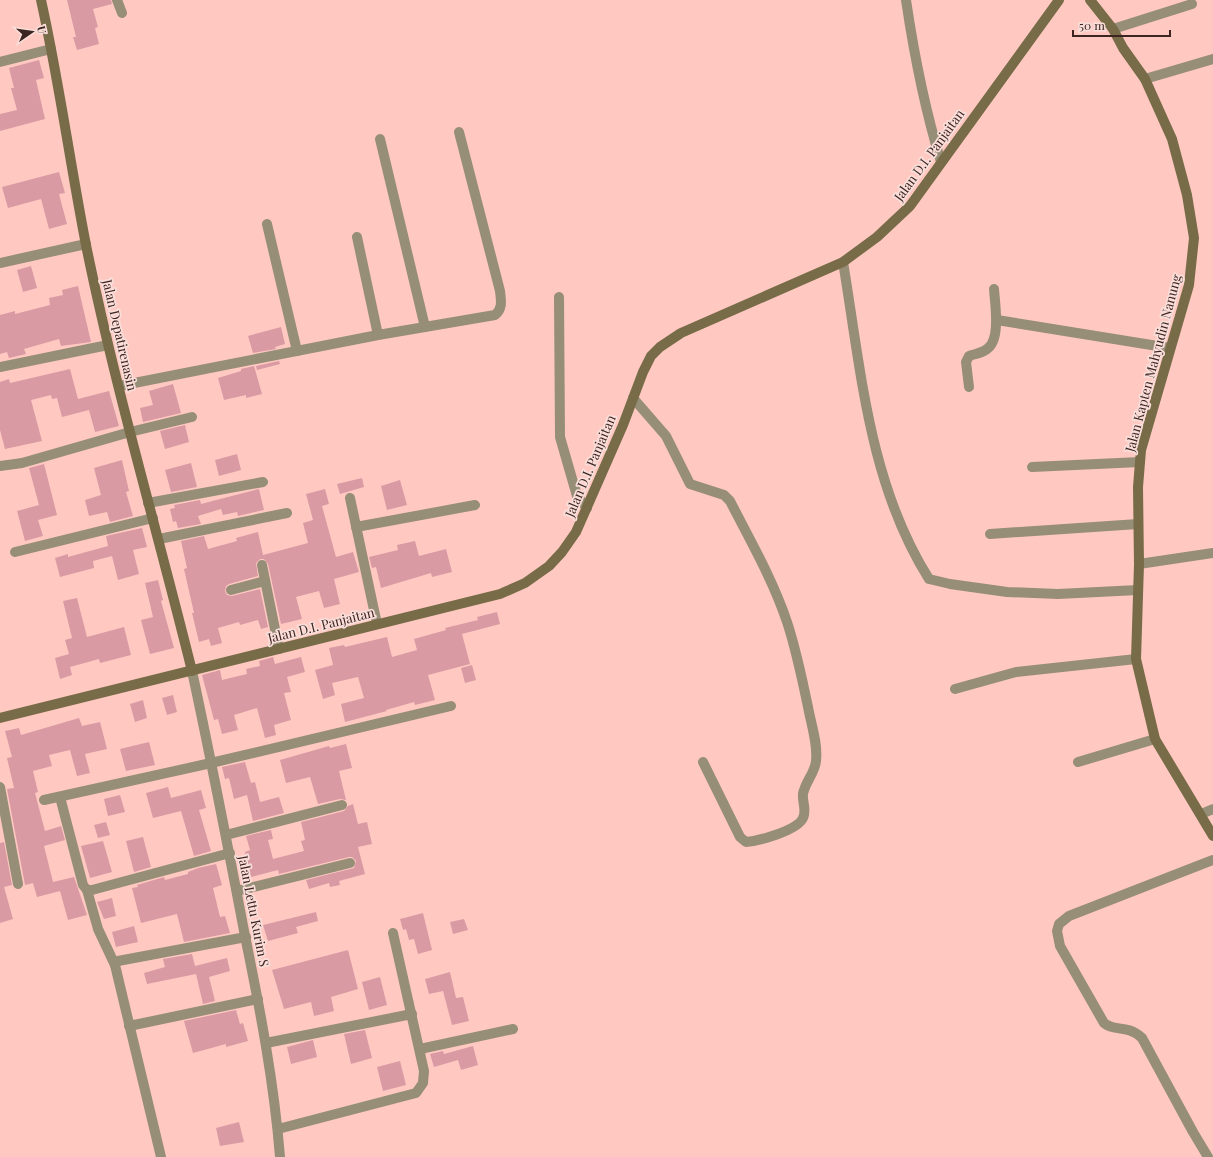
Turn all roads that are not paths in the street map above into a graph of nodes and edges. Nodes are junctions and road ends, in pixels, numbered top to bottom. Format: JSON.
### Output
{"nodes":[{"id":1,"x":40,"y":0,"type":"edge"},
{"id":2,"x":117,"y":0,"type":"edge"},
{"id":3,"x":906,"y":0,"type":"edge"},
{"id":4,"x":1059,"y":0,"type":"edge"},
{"id":5,"x":1090,"y":0,"type":"edge"},
{"id":6,"x":1192,"y":4,"type":"dead end"},
{"id":7,"x":122,"y":13,"type":"dead end"},
{"id":8,"x":1113,"y":30,"type":"junction"},
{"id":9,"x":51,"y":49,"type":"junction"},
{"id":10,"x":1213,"y":59,"type":"edge"},
{"id":11,"x":0,"y":62,"type":"edge"},
{"id":12,"x":1145,"y":79,"type":"junction"},
{"id":13,"x":460,"y":132,"type":"dead end"},
{"id":14,"x":380,"y":139,"type":"dead end"},
{"id":15,"x":941,"y":162,"type":"junction"},
{"id":16,"x":267,"y":224,"type":"dead end"},
{"id":17,"x":356,"y":237,"type":"dead end"},
{"id":18,"x":86,"y":244,"type":"junction"},
{"id":19,"x":843,"y":262,"type":"junction"},
{"id":20,"x":0,"y":263,"type":"edge"},
{"id":21,"x":994,"y":289,"type":"dead end"},
{"id":22,"x":559,"y":297,"type":"dead end"},
{"id":23,"x":997,"y":320,"type":"junction"},
{"id":24,"x":425,"y":327,"type":"junction"},
{"id":25,"x":378,"y":335,"type":"junction"},
{"id":26,"x":108,"y":344,"type":"junction"},
{"id":27,"x":1170,"y":348,"type":"junction"},
{"id":28,"x":297,"y":351,"type":"junction"},
{"id":29,"x":0,"y":367,"type":"edge"},
{"id":30,"x":119,"y":386,"type":"junction"},
{"id":31,"x":969,"y":387,"type":"dead end"},
{"id":32,"x":633,"y":398,"type":"junction"},
{"id":33,"x":192,"y":417,"type":"dead end"},
{"id":34,"x":130,"y":432,"type":"junction"},
{"id":35,"x":1140,"y":462,"type":"junction"},
{"id":36,"x":0,"y":466,"type":"edge"},
{"id":37,"x":1032,"y":467,"type":"dead end"},
{"id":38,"x":262,"y":482,"type":"dead end"},
{"id":39,"x":350,"y":498,"type":"dead end"},
{"id":40,"x":148,"y":503,"type":"junction"},
{"id":41,"x":475,"y":505,"type":"dead end"},
{"id":42,"x":587,"y":508,"type":"junction"},
{"id":43,"x":287,"y":513,"type":"dead end"},
{"id":44,"x":153,"y":518,"type":"junction"},
{"id":45,"x":1138,"y":524,"type":"junction"},
{"id":46,"x":356,"y":527,"type":"junction"},
{"id":47,"x":990,"y":534,"type":"dead end"},
{"id":48,"x":159,"y":539,"type":"junction"},
{"id":49,"x":15,"y":552,"type":"dead end"},
{"id":50,"x":1213,"y":553,"type":"edge"},
{"id":51,"x":1139,"y":564,"type":"junction"},
{"id":52,"x":262,"y":565,"type":"dead end"},
{"id":53,"x":265,"y":581,"type":"junction"},
{"id":54,"x":231,"y":590,"type":"dead end"},
{"id":55,"x":1138,"y":590,"type":"junction"},
{"id":56,"x":377,"y":624,"type":"junction"},
{"id":57,"x":279,"y":649,"type":"junction"},
{"id":58,"x":1136,"y":659,"type":"junction"},
{"id":59,"x":192,"y":671,"type":"junction"},
{"id":60,"x":955,"y":690,"type":"dead end"},
{"id":61,"x":451,"y":706,"type":"dead end"},
{"id":62,"x":0,"y":718,"type":"edge"},
{"id":63,"x":1155,"y":739,"type":"junction"},
{"id":64,"x":703,"y":762,"type":"dead end"},
{"id":65,"x":1078,"y":762,"type":"dead end"},
{"id":66,"x":211,"y":763,"type":"junction"},
{"id":67,"x":0,"y":787,"type":"edge"},
{"id":68,"x":60,"y":797,"type":"junction"},
{"id":69,"x":44,"y":800,"type":"dead end"},
{"id":70,"x":342,"y":805,"type":"dead end"},
{"id":71,"x":1213,"y":809,"type":"edge"},
{"id":72,"x":1201,"y":814,"type":"junction"},
{"id":73,"x":226,"y":835,"type":"junction"},
{"id":74,"x":1213,"y":836,"type":"edge"},
{"id":75,"x":230,"y":853,"type":"junction"},
{"id":76,"x":1213,"y":860,"type":"edge"},
{"id":77,"x":350,"y":863,"type":"dead end"},
{"id":78,"x":18,"y":884,"type":"dead end"},
{"id":79,"x":87,"y":890,"type":"junction"},
{"id":80,"x":237,"y":891,"type":"junction"},
{"id":81,"x":394,"y":933,"type":"dead end"},
{"id":82,"x":246,"y":937,"type":"junction"},
{"id":83,"x":115,"y":965,"type":"junction"},
{"id":84,"x":258,"y":999,"type":"junction"},
{"id":85,"x":412,"y":1014,"type":"junction"},
{"id":86,"x":129,"y":1026,"type":"junction"},
{"id":87,"x":514,"y":1029,"type":"dead end"},
{"id":88,"x":266,"y":1043,"type":"junction"},
{"id":89,"x":420,"y":1048,"type":"junction"},
{"id":90,"x":278,"y":1129,"type":"junction"},
{"id":91,"x":161,"y":1157,"type":"edge"},
{"id":92,"x":280,"y":1157,"type":"edge"},
{"id":93,"x":1208,"y":1157,"type":"edge"}],
"edges":[{"from":1,"to":9,"type":"street","name":"Jalan Depatirenasin"},
{"from":2,"to":7,"type":"street"},
{"from":3,"to":15,"type":"street"},
{"from":4,"to":15,"type":"street","name":"Jalan D.I. Panjaitan"},
{"from":5,"to":8,"type":"street","name":"Jalan Kapten Mahyudin Nanung"},
{"from":6,"to":8,"type":"street"},
{"from":8,"to":12,"type":"street","name":"Jalan Kapten Mahyudin Nanung"},
{"from":9,"to":11,"type":"street"},
{"from":9,"to":18,"type":"street","name":"Jalan Depatirenasin"},
{"from":10,"to":12,"type":"street"},
{"from":12,"to":27,"type":"street","name":"Jalan Kapten Mahyudin Nanung"},
{"from":13,"to":24,"type":"street"},
{"from":14,"to":24,"type":"street"},
{"from":15,"to":19,"type":"street","name":"Jalan D.I. Panjaitan"},
{"from":16,"to":28,"type":"street"},
{"from":17,"to":25,"type":"street"},
{"from":18,"to":20,"type":"street"},
{"from":18,"to":26,"type":"street","name":"Jalan Depatirenasin"},
{"from":19,"to":32,"type":"street","name":"Jalan D.I. Panjaitan"},
{"from":19,"to":55,"type":"street"},
{"from":21,"to":23,"type":"street"},
{"from":22,"to":42,"type":"street"},
{"from":23,"to":27,"type":"street"},
{"from":23,"to":31,"type":"street"},
{"from":24,"to":25,"type":"street"},
{"from":25,"to":28,"type":"street"},
{"from":26,"to":29,"type":"street"},
{"from":26,"to":30,"type":"street","name":"Jalan Depatirenasin"},
{"from":27,"to":35,"type":"street","name":"Jalan Kapten Mahyudin Nanung"},
{"from":28,"to":30,"type":"street"},
{"from":30,"to":34,"type":"street","name":"Jalan Depatirenasin"},
{"from":32,"to":42,"type":"street","name":"Jalan D.I. Panjaitan"},
{"from":32,"to":64,"type":"street"},
{"from":33,"to":34,"type":"street"},
{"from":34,"to":36,"type":"street"},
{"from":34,"to":40,"type":"street","name":"Jalan Depatirenasin"},
{"from":35,"to":37,"type":"street"},
{"from":35,"to":45,"type":"street","name":"Jalan Kapten Mahyudin Nanung"},
{"from":38,"to":40,"type":"street"},
{"from":39,"to":46,"type":"street"},
{"from":40,"to":44,"type":"street","name":"Jalan Depatirenasin"},
{"from":41,"to":46,"type":"street"},
{"from":42,"to":56,"type":"street","name":"Jalan D.I. Panjaitan"},
{"from":43,"to":48,"type":"street"},
{"from":44,"to":48,"type":"street","name":"Jalan Depatirenasin"},
{"from":44,"to":49,"type":"street"},
{"from":45,"to":47,"type":"street"},
{"from":45,"to":51,"type":"street","name":"Jalan Kapten Mahyudin Nanung"},
{"from":46,"to":56,"type":"street"},
{"from":48,"to":59,"type":"street","name":"Jalan Depatirenasin"},
{"from":50,"to":51,"type":"street"},
{"from":51,"to":55,"type":"street","name":"Jalan Kapten Mahyudin Nanung"},
{"from":52,"to":53,"type":"street"},
{"from":53,"to":54,"type":"street"},
{"from":53,"to":57,"type":"street"},
{"from":55,"to":58,"type":"street","name":"Jalan Kapten Mahyudin Nanung"},
{"from":56,"to":57,"type":"street","name":"Jalan D.I. Panjaitan"},
{"from":57,"to":59,"type":"street","name":"Jalan D.I. Panjaitan"},
{"from":58,"to":60,"type":"street"},
{"from":58,"to":63,"type":"street","name":"Jalan Kapten Mahyudin Nanung"},
{"from":59,"to":62,"type":"street","name":"Jalan D.I. Panjaitan"},
{"from":59,"to":66,"type":"street","name":"Jalan Lettu Kurim S"},
{"from":61,"to":66,"type":"street"},
{"from":63,"to":65,"type":"street"},
{"from":63,"to":72,"type":"street","name":"Jalan Kapten Mahyudin Nanung"},
{"from":66,"to":68,"type":"street"},
{"from":66,"to":73,"type":"street","name":"Jalan Lettu Kurim S"},
{"from":67,"to":78,"type":"street"},
{"from":68,"to":69,"type":"street"},
{"from":68,"to":79,"type":"street"},
{"from":70,"to":73,"type":"street"},
{"from":71,"to":72,"type":"street"},
{"from":72,"to":74,"type":"street","name":"Jalan Kapten Mahyudin Nanung"},
{"from":73,"to":75,"type":"street","name":"Jalan Lettu Kurim S"},
{"from":75,"to":79,"type":"street"},
{"from":75,"to":80,"type":"street","name":"Jalan Lettu Kurim S"},
{"from":76,"to":93,"type":"street"},
{"from":77,"to":80,"type":"street"},
{"from":79,"to":83,"type":"street"},
{"from":80,"to":82,"type":"street","name":"Jalan Lettu Kurim S"},
{"from":81,"to":85,"type":"street"},
{"from":82,"to":83,"type":"street"},
{"from":82,"to":84,"type":"street","name":"Jalan Lettu Kurim S"},
{"from":83,"to":86,"type":"street"},
{"from":84,"to":86,"type":"street"},
{"from":84,"to":88,"type":"street","name":"Jalan Lettu Kurim S"},
{"from":85,"to":88,"type":"street"},
{"from":85,"to":89,"type":"street"},
{"from":86,"to":91,"type":"street"},
{"from":87,"to":89,"type":"street"},
{"from":88,"to":90,"type":"street","name":"Jalan Lettu Kurim S"},
{"from":89,"to":90,"type":"street"},
{"from":90,"to":92,"type":"street","name":"Jalan Lettu Kurim S"}]}
